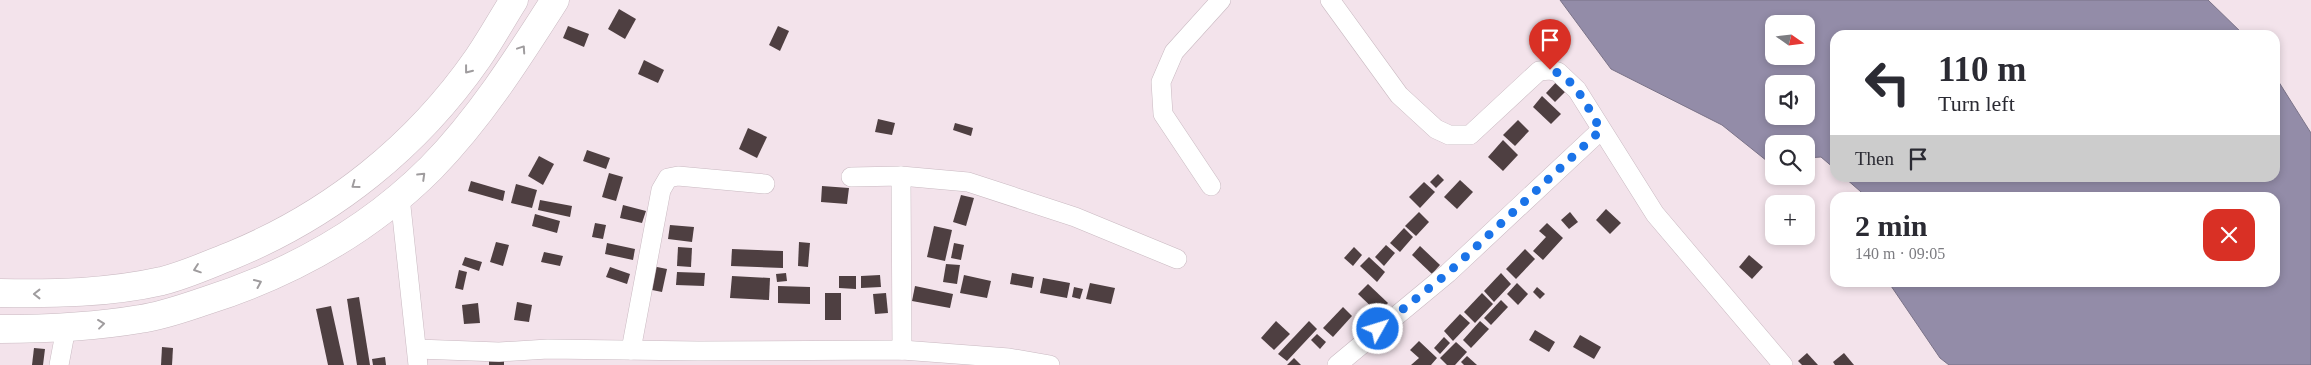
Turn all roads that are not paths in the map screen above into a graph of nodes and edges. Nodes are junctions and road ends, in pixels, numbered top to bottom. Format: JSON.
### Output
{"nodes":[{"id":1,"x":514,"y":0,"type":"edge"},
{"id":2,"x":555,"y":0,"type":"edge"},
{"id":3,"x":1221,"y":0,"type":"edge"},
{"id":4,"x":1330,"y":0,"type":"edge"},
{"id":5,"x":1601,"y":130,"type":"junction"},
{"id":6,"x":901,"y":176,"type":"junction"},
{"id":7,"x":851,"y":177,"type":"dead end"},
{"id":8,"x":764,"y":184,"type":"dead end"},
{"id":9,"x":1211,"y":186,"type":"dead end"},
{"id":10,"x":400,"y":197,"type":"junction"},
{"id":11,"x":1176,"y":260,"type":"dead end"},
{"id":12,"x":0,"y":293,"type":"edge"},
{"id":13,"x":66,"y":328,"type":"junction"},
{"id":14,"x":0,"y":329,"type":"edge"},
{"id":15,"x":631,"y":350,"type":"junction"},
{"id":16,"x":902,"y":350,"type":"junction"},
{"id":17,"x":418,"y":357,"type":"edge"},
{"id":18,"x":59,"y":365,"type":"edge"},
{"id":19,"x":1050,"y":365,"type":"edge"},
{"id":20,"x":1337,"y":365,"type":"edge"},
{"id":21,"x":1783,"y":365,"type":"edge"}],
"edges":[{"from":1,"to":12,"type":"highway","one_way":true},
{"from":10,"to":2,"type":"highway","one_way":true},
{"from":3,"to":9,"type":"street"},
{"from":4,"to":5,"type":"street"},
{"from":5,"to":20,"type":"street"},
{"from":5,"to":21,"type":"street"},
{"from":6,"to":7,"type":"street"},
{"from":6,"to":11,"type":"street"},
{"from":6,"to":16,"type":"street"},
{"from":8,"to":15,"type":"street"},
{"from":13,"to":10,"type":"highway","one_way":true},
{"from":10,"to":17,"type":"street"},
{"from":13,"to":14,"type":"highway"},
{"from":13,"to":18,"type":"street"},
{"from":15,"to":16,"type":"street"},
{"from":15,"to":17,"type":"street"},
{"from":16,"to":19,"type":"street"}]}
